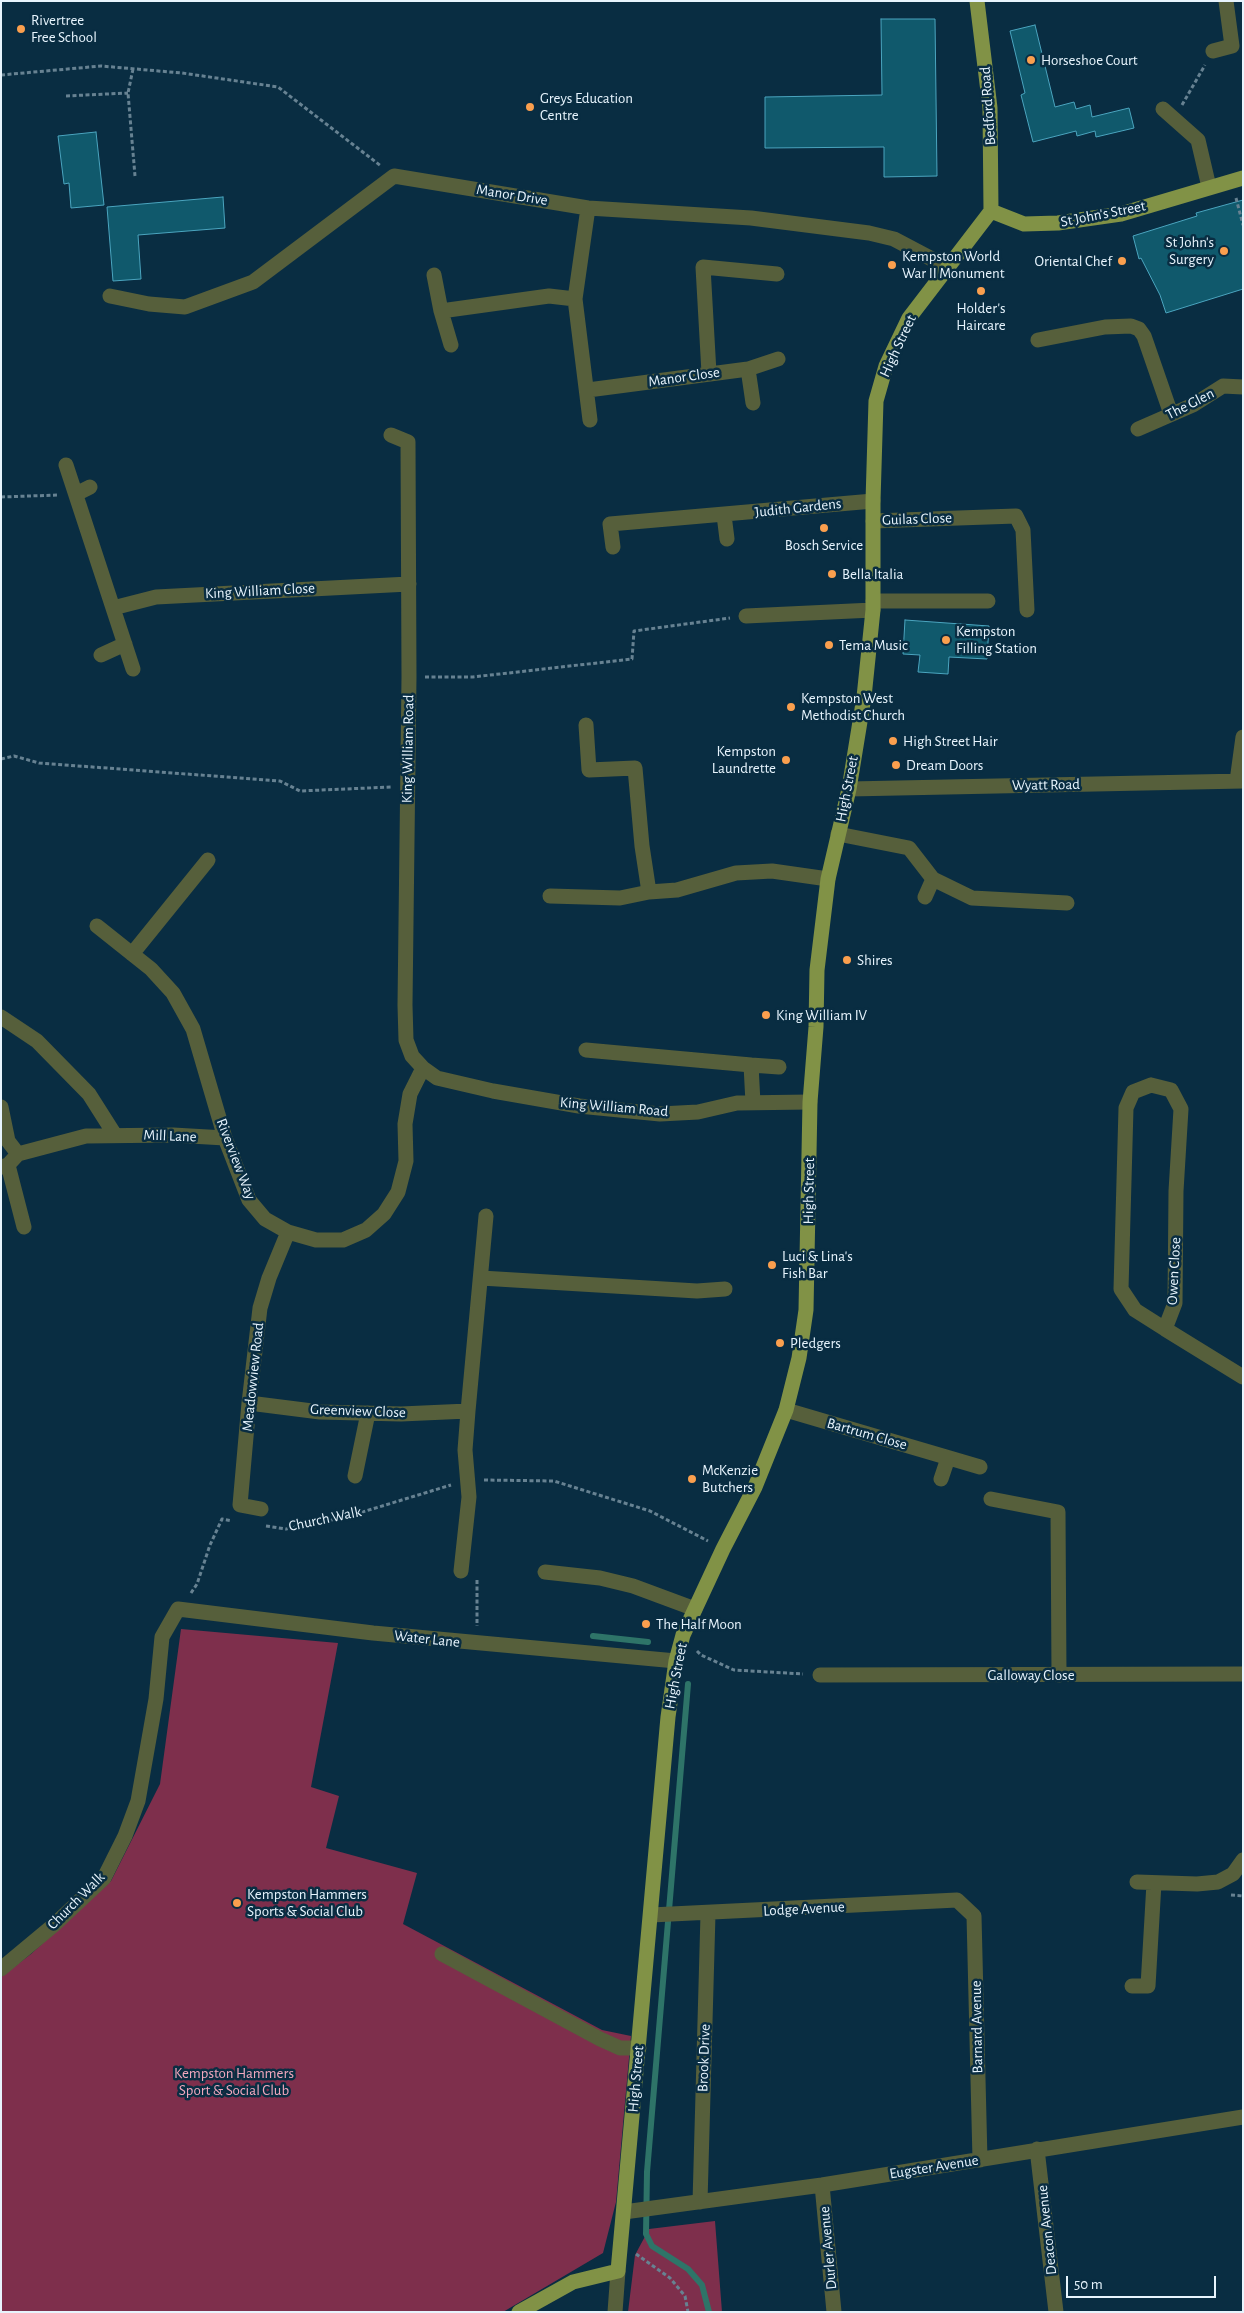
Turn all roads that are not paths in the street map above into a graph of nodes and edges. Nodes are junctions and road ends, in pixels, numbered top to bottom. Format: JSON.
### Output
{"nodes":[{"id":1,"x":977,"y":1,"type":"edge"},
{"id":2,"x":1226,"y":1,"type":"edge"},
{"id":3,"x":1213,"y":51,"type":"road end"},
{"id":4,"x":1168,"y":114,"type":"road end"},
{"id":5,"x":1238,"y":179,"type":"edge"},
{"id":6,"x":1209,"y":187,"type":"junction"},
{"id":7,"x":588,"y":208,"type":"junction"},
{"id":8,"x":991,"y":211,"type":"junction"},
{"id":9,"x":946,"y":267,"type":"junction"},
{"id":10,"x":777,"y":274,"type":"dead end"},
{"id":11,"x":434,"y":275,"type":"dead end"},
{"id":12,"x":110,"y":296,"type":"dead end"},
{"id":13,"x":575,"y":299,"type":"junction"},
{"id":14,"x":440,"y":310,"type":"junction"},
{"id":15,"x":1038,"y":340,"type":"dead end"},
{"id":16,"x":451,"y":345,"type":"dead end"},
{"id":17,"x":778,"y":359,"type":"dead end"},
{"id":18,"x":748,"y":368,"type":"junction"},
{"id":19,"x":709,"y":373,"type":"junction"},
{"id":20,"x":1241,"y":385,"type":"edge"},
{"id":21,"x":588,"y":390,"type":"junction"},
{"id":22,"x":753,"y":403,"type":"dead end"},
{"id":23,"x":1172,"y":414,"type":"junction"},
{"id":24,"x":590,"y":420,"type":"dead end"},
{"id":25,"x":1138,"y":429,"type":"dead end"},
{"id":26,"x":391,"y":435,"type":"dead end"},
{"id":27,"x":66,"y":465,"type":"dead end"},
{"id":28,"x":90,"y":487,"type":"dead end"},
{"id":29,"x":76,"y":494,"type":"junction"},
{"id":30,"x":873,"y":500,"type":"junction"},
{"id":31,"x":724,"y":515,"type":"junction"},
{"id":32,"x":873,"y":521,"type":"junction"},
{"id":33,"x":727,"y":539,"type":"dead end"},
{"id":34,"x":613,"y":547,"type":"dead end"},
{"id":35,"x":409,"y":584,"type":"junction"},
{"id":36,"x":988,"y":601,"type":"dead end"},
{"id":37,"x":873,"y":605,"type":"junction"},
{"id":38,"x":113,"y":608,"type":"junction"},
{"id":39,"x":1027,"y":610,"type":"dead end"},
{"id":40,"x":746,"y":616,"type":"road end"},
{"id":41,"x":124,"y":644,"type":"junction"},
{"id":42,"x":101,"y":655,"type":"dead end"},
{"id":43,"x":133,"y":669,"type":"dead end"},
{"id":44,"x":586,"y":725,"type":"dead end"},
{"id":45,"x":1243,"y":737,"type":"edge"},
{"id":46,"x":1240,"y":781,"type":"edge"},
{"id":47,"x":848,"y":789,"type":"junction"},
{"id":48,"x":838,"y":834,"type":"junction"},
{"id":49,"x":208,"y":860,"type":"dead end"},
{"id":50,"x":828,"y":879,"type":"junction"},
{"id":51,"x":933,"y":879,"type":"junction"},
{"id":52,"x":650,"y":892,"type":"junction"},
{"id":53,"x":550,"y":896,"type":"dead end"},
{"id":54,"x":926,"y":897,"type":"dead end"},
{"id":55,"x":1067,"y":903,"type":"dead end"},
{"id":56,"x":97,"y":926,"type":"dead end"},
{"id":57,"x":132,"y":954,"type":"junction"},
{"id":58,"x":1,"y":1017,"type":"edge"},
{"id":59,"x":586,"y":1050,"type":"dead end"},
{"id":60,"x":751,"y":1065,"type":"junction"},
{"id":61,"x":779,"y":1067,"type":"dead end"},
{"id":62,"x":423,"y":1068,"type":"junction"},
{"id":63,"x":810,"y":1102,"type":"junction"},
{"id":64,"x":753,"y":1103,"type":"junction"},
{"id":65,"x":1,"y":1107,"type":"edge"},
{"id":66,"x":115,"y":1135,"type":"junction"},
{"id":67,"x":225,"y":1138,"type":"junction"},
{"id":68,"x":18,"y":1154,"type":"junction"},
{"id":69,"x":5,"y":1166,"type":"edge"},
{"id":70,"x":486,"y":1216,"type":"dead end"},
{"id":71,"x":24,"y":1227,"type":"dead end"},
{"id":72,"x":288,"y":1232,"type":"junction"},
{"id":73,"x":481,"y":1278,"type":"junction"},
{"id":74,"x":725,"y":1288,"type":"dead end"},
{"id":75,"x":1165,"y":1329,"type":"junction"},
{"id":76,"x":1243,"y":1377,"type":"edge"},
{"id":77,"x":249,"y":1403,"type":"junction"},
{"id":78,"x":786,"y":1410,"type":"junction"},
{"id":79,"x":468,"y":1411,"type":"junction"},
{"id":80,"x":368,"y":1413,"type":"junction"},
{"id":81,"x":948,"y":1458,"type":"junction"},
{"id":82,"x":980,"y":1467,"type":"dead end"},
{"id":83,"x":354,"y":1476,"type":"dead end"},
{"id":84,"x":941,"y":1479,"type":"dead end"},
{"id":85,"x":991,"y":1499,"type":"dead end"},
{"id":86,"x":260,"y":1509,"type":"dead end"},
{"id":87,"x":461,"y":1571,"type":"dead end"},
{"id":88,"x":545,"y":1572,"type":"dead end"},
{"id":89,"x":178,"y":1609,"type":"joint"},
{"id":90,"x":695,"y":1609,"type":"junction"},
{"id":91,"x":676,"y":1661,"type":"junction"},
{"id":92,"x":1243,"y":1674,"type":"edge"},
{"id":93,"x":820,"y":1675,"type":"road end"},
{"id":94,"x":1059,"y":1675,"type":"junction"},
{"id":95,"x":1243,"y":1860,"type":"edge"},
{"id":96,"x":1137,"y":1882,"type":"dead end"},
{"id":97,"x":1154,"y":1883,"type":"junction"},
{"id":98,"x":957,"y":1900,"type":"joint"},
{"id":99,"x":708,"y":1914,"type":"junction"},
{"id":100,"x":663,"y":1915,"type":"junction"},
{"id":101,"x":442,"y":1954,"type":"dead end"},
{"id":102,"x":1,"y":1969,"type":"edge"},
{"id":103,"x":1132,"y":1986,"type":"dead end"},
{"id":104,"x":639,"y":2048,"type":"junction"},
{"id":105,"x":1243,"y":2117,"type":"edge"},
{"id":106,"x":1037,"y":2149,"type":"junction"},
{"id":107,"x":980,"y":2160,"type":"junction"},
{"id":108,"x":822,"y":2185,"type":"junction"},
{"id":109,"x":700,"y":2202,"type":"junction"},
{"id":110,"x":624,"y":2212,"type":"junction"},
{"id":111,"x":618,"y":2270,"type":"junction"},
{"id":112,"x":519,"y":2312,"type":"edge"},
{"id":113,"x":615,"y":2312,"type":"edge"},
{"id":114,"x":834,"y":2312,"type":"edge"},
{"id":115,"x":1056,"y":2312,"type":"edge"}],
"edges":[{"from":1,"to":8,"type":"main road","name":"Bedford Road"},
{"from":2,"to":3,"type":"street"},
{"from":4,"to":6,"type":"street"},
{"from":5,"to":6,"type":"main road","name":"St John's Street"},
{"from":6,"to":8,"type":"main road","name":"St John's Street"},
{"from":7,"to":9,"type":"street","name":"Manor Drive"},
{"from":7,"to":12,"type":"street","name":"Manor Drive"},
{"from":7,"to":13,"type":"street"},
{"from":8,"to":9,"type":"main road","name":"High Street"},
{"from":9,"to":30,"type":"main road","name":"High Street"},
{"from":10,"to":19,"type":"street"},
{"from":11,"to":14,"type":"street"},
{"from":13,"to":14,"type":"street"},
{"from":13,"to":21,"type":"street"},
{"from":14,"to":16,"type":"street"},
{"from":15,"to":23,"type":"street"},
{"from":17,"to":18,"type":"street","name":"Manor Close"},
{"from":18,"to":19,"type":"street","name":"Manor Close"},
{"from":18,"to":22,"type":"street"},
{"from":19,"to":21,"type":"street","name":"Manor Close"},
{"from":20,"to":23,"type":"street","name":"The Glen"},
{"from":21,"to":24,"type":"street"},
{"from":23,"to":25,"type":"street","name":"The Glen"},
{"from":26,"to":35,"type":"street","name":"King William Road"},
{"from":27,"to":29,"type":"street"},
{"from":28,"to":29,"type":"street"},
{"from":29,"to":38,"type":"street"},
{"from":30,"to":31,"type":"street","name":"Judith Gardens"},
{"from":30,"to":32,"type":"main road","name":"High Street"},
{"from":31,"to":33,"type":"street"},
{"from":31,"to":34,"type":"street","name":"Judith Gardens"},
{"from":32,"to":37,"type":"main road","name":"High Street"},
{"from":32,"to":39,"type":"street","name":"Guilas Close"},
{"from":35,"to":38,"type":"street","name":"King William Close"},
{"from":35,"to":62,"type":"street","name":"King William Road"},
{"from":36,"to":37,"type":"street"},
{"from":37,"to":40,"type":"street"},
{"from":37,"to":47,"type":"main road","name":"High Street"},
{"from":38,"to":41,"type":"street"},
{"from":41,"to":42,"type":"street"},
{"from":41,"to":43,"type":"street"},
{"from":44,"to":52,"type":"street"},
{"from":45,"to":46,"type":"street"},
{"from":46,"to":47,"type":"street","name":"Wyatt Road"},
{"from":47,"to":48,"type":"main road","name":"High Street"},
{"from":48,"to":50,"type":"main road","name":"High Street"},
{"from":48,"to":51,"type":"street"},
{"from":49,"to":57,"type":"street"},
{"from":50,"to":52,"type":"street"},
{"from":50,"to":63,"type":"main road","name":"High Street"},
{"from":51,"to":54,"type":"street"},
{"from":51,"to":55,"type":"street"},
{"from":52,"to":53,"type":"street"},
{"from":56,"to":57,"type":"street","name":"Riverview Way"},
{"from":57,"to":67,"type":"street","name":"Riverview Way"},
{"from":58,"to":66,"type":"street"},
{"from":59,"to":60,"type":"street"},
{"from":60,"to":61,"type":"street"},
{"from":60,"to":64,"type":"street"},
{"from":62,"to":64,"type":"street","name":"King William Road"},
{"from":62,"to":72,"type":"street","name":"Riverview Way"},
{"from":63,"to":64,"type":"street","name":"King William Road"},
{"from":63,"to":78,"type":"main road","name":"High Street"},
{"from":65,"to":68,"type":"street"},
{"from":66,"to":67,"type":"street","name":"Mill Lane"},
{"from":66,"to":68,"type":"street","name":"Mill Lane"},
{"from":67,"to":72,"type":"street","name":"Riverview Way"},
{"from":68,"to":69,"type":"street"},
{"from":69,"to":71,"type":"street"},
{"from":70,"to":73,"type":"street"},
{"from":72,"to":77,"type":"street","name":"Meadowview Road"},
{"from":73,"to":74,"type":"street"},
{"from":73,"to":79,"type":"street"},
{"from":75,"to":75,"type":"street","name":"Owen Close"},
{"from":75,"to":76,"type":"street","name":"Owen Close"},
{"from":77,"to":80,"type":"street","name":"Greenview Close"},
{"from":77,"to":86,"type":"street","name":"Meadowview Road"},
{"from":78,"to":81,"type":"street","name":"Bartrum Close"},
{"from":78,"to":90,"type":"main road","name":"High Street"},
{"from":79,"to":80,"type":"street","name":"Greenview Close"},
{"from":79,"to":87,"type":"street"},
{"from":80,"to":83,"type":"street"},
{"from":81,"to":82,"type":"street","name":"Bartrum Close"},
{"from":81,"to":84,"type":"street"},
{"from":85,"to":94,"type":"street"},
{"from":88,"to":90,"type":"street"},
{"from":89,"to":91,"type":"street","name":"Water Lane"},
{"from":89,"to":102,"type":"street","name":"Church Walk"},
{"from":90,"to":91,"type":"main road","name":"High Street"},
{"from":91,"to":100,"type":"main road","name":"High Street"},
{"from":92,"to":94,"type":"street","name":"Galloway Close"},
{"from":93,"to":94,"type":"street","name":"Galloway Close"},
{"from":95,"to":97,"type":"street"},
{"from":96,"to":97,"type":"street"},
{"from":97,"to":103,"type":"street"},
{"from":98,"to":99,"type":"street","name":"Lodge Avenue"},
{"from":98,"to":107,"type":"street","name":"Barnard Avenue"},
{"from":99,"to":100,"type":"street","name":"Lodge Avenue"},
{"from":99,"to":109,"type":"street","name":"Brook Drive"},
{"from":100,"to":104,"type":"main road","name":"High Street"},
{"from":101,"to":104,"type":"street"},
{"from":104,"to":110,"type":"main road","name":"High Street"},
{"from":105,"to":106,"type":"street","name":"Eugster Avenue"},
{"from":106,"to":107,"type":"street","name":"Eugster Avenue"},
{"from":106,"to":115,"type":"street","name":"Deacon Avenue"},
{"from":107,"to":108,"type":"street","name":"Eugster Avenue"},
{"from":108,"to":109,"type":"street","name":"Eugster Avenue"},
{"from":108,"to":114,"type":"street","name":"Durler Avenue"},
{"from":109,"to":110,"type":"street","name":"Eugster Avenue"},
{"from":110,"to":111,"type":"main road","name":"High Street"},
{"from":111,"to":112,"type":"main road"},
{"from":111,"to":113,"type":"street"}]}
